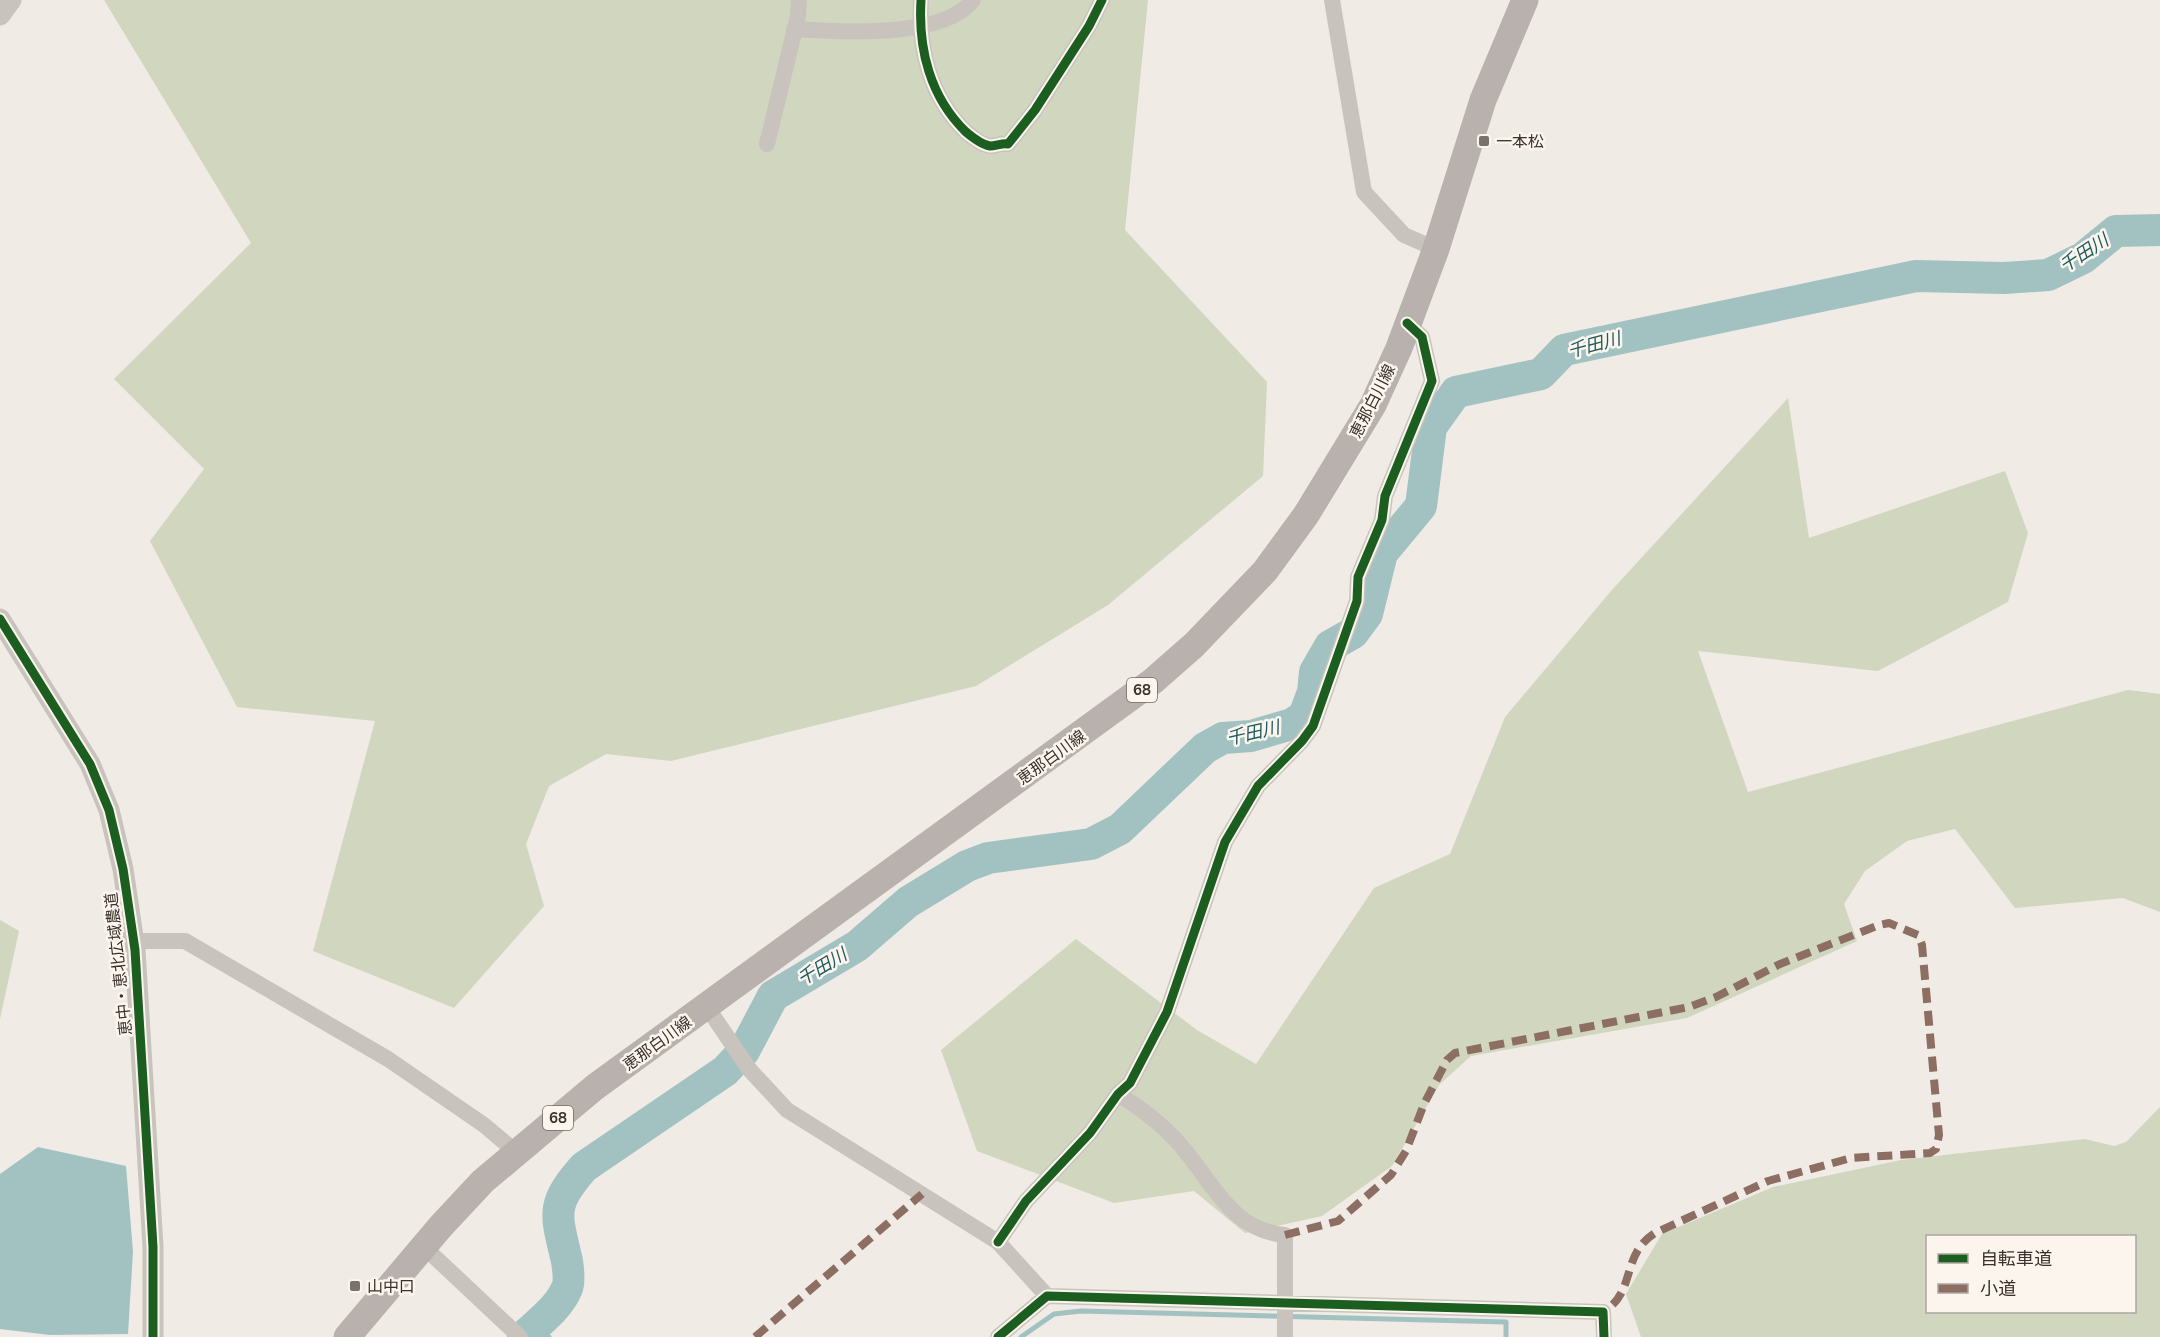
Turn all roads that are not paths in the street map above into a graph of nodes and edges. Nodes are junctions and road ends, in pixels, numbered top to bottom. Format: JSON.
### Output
{"nodes":[{"id":1,"x":10,"y":0,"type":"edge"},
{"id":2,"x":799,"y":0,"type":"edge"},
{"id":3,"x":921,"y":0,"type":"edge"},
{"id":4,"x":973,"y":0,"type":"edge"},
{"id":5,"x":1102,"y":0,"type":"edge"},
{"id":6,"x":1332,"y":0,"type":"edge"},
{"id":7,"x":1525,"y":0,"type":"edge"},
{"id":8,"x":0,"y":15,"type":"edge"},
{"id":9,"x":920,"y":27,"type":"junction"},
{"id":10,"x":794,"y":29,"type":"junction"},
{"id":11,"x":767,"y":144,"type":"dead end"},
{"id":12,"x":1436,"y":249,"type":"junction"},
{"id":13,"x":1407,"y":323,"type":"junction"},
{"id":14,"x":0,"y":619,"type":"edge"},
{"id":15,"x":134,"y":941,"type":"junction"},
{"id":16,"x":707,"y":1007,"type":"junction"},
{"id":17,"x":1118,"y":1094,"type":"junction"},
{"id":18,"x":516,"y":1152,"type":"junction"},
{"id":19,"x":998,"y":1242,"type":"junction"},
{"id":20,"x":423,"y":1246,"type":"junction"},
{"id":21,"x":1047,"y":1296,"type":"junction"},
{"id":22,"x":1285,"y":1305,"type":"junction"},
{"id":23,"x":518,"y":1335,"type":"edge"},
{"id":24,"x":153,"y":1337,"type":"edge"},
{"id":25,"x":347,"y":1337,"type":"edge"},
{"id":26,"x":998,"y":1337,"type":"edge"},
{"id":27,"x":1285,"y":1337,"type":"edge"},
{"id":28,"x":1604,"y":1337,"type":"edge"}],
"edges":[{"from":1,"to":8,"type":"street"},
{"from":2,"to":10,"type":"street"},
{"from":3,"to":9,"type":"street"},
{"from":4,"to":9,"type":"street"},
{"from":5,"to":9,"type":"street"},
{"from":6,"to":12,"type":"street"},
{"from":7,"to":12,"type":"main road","name":"恵那白川線","number":"68"},
{"from":9,"to":10,"type":"street"},
{"from":10,"to":11,"type":"street"},
{"from":12,"to":13,"type":"main road","name":"恵那白川線","number":"68"},
{"from":13,"to":16,"type":"main road","name":"恵那白川線","number":"68"},
{"from":13,"to":17,"type":"street"},
{"from":14,"to":15,"type":"street","name":"恵中・恵北広域農道"},
{"from":15,"to":18,"type":"street"},
{"from":15,"to":24,"type":"street","name":"恵中・恵北広域農道"},
{"from":16,"to":18,"type":"main road","name":"恵那白川線","number":"68"},
{"from":16,"to":19,"type":"street"},
{"from":17,"to":19,"type":"street"},
{"from":17,"to":22,"type":"street"},
{"from":18,"to":20,"type":"main road","name":"恵那白川線","number":"68"},
{"from":19,"to":21,"type":"street"},
{"from":20,"to":23,"type":"street"},
{"from":20,"to":25,"type":"main road","name":"恵那白川線","number":"68"},
{"from":21,"to":22,"type":"street"},
{"from":21,"to":26,"type":"street"},
{"from":22,"to":27,"type":"street"},
{"from":22,"to":28,"type":"street"}]}
